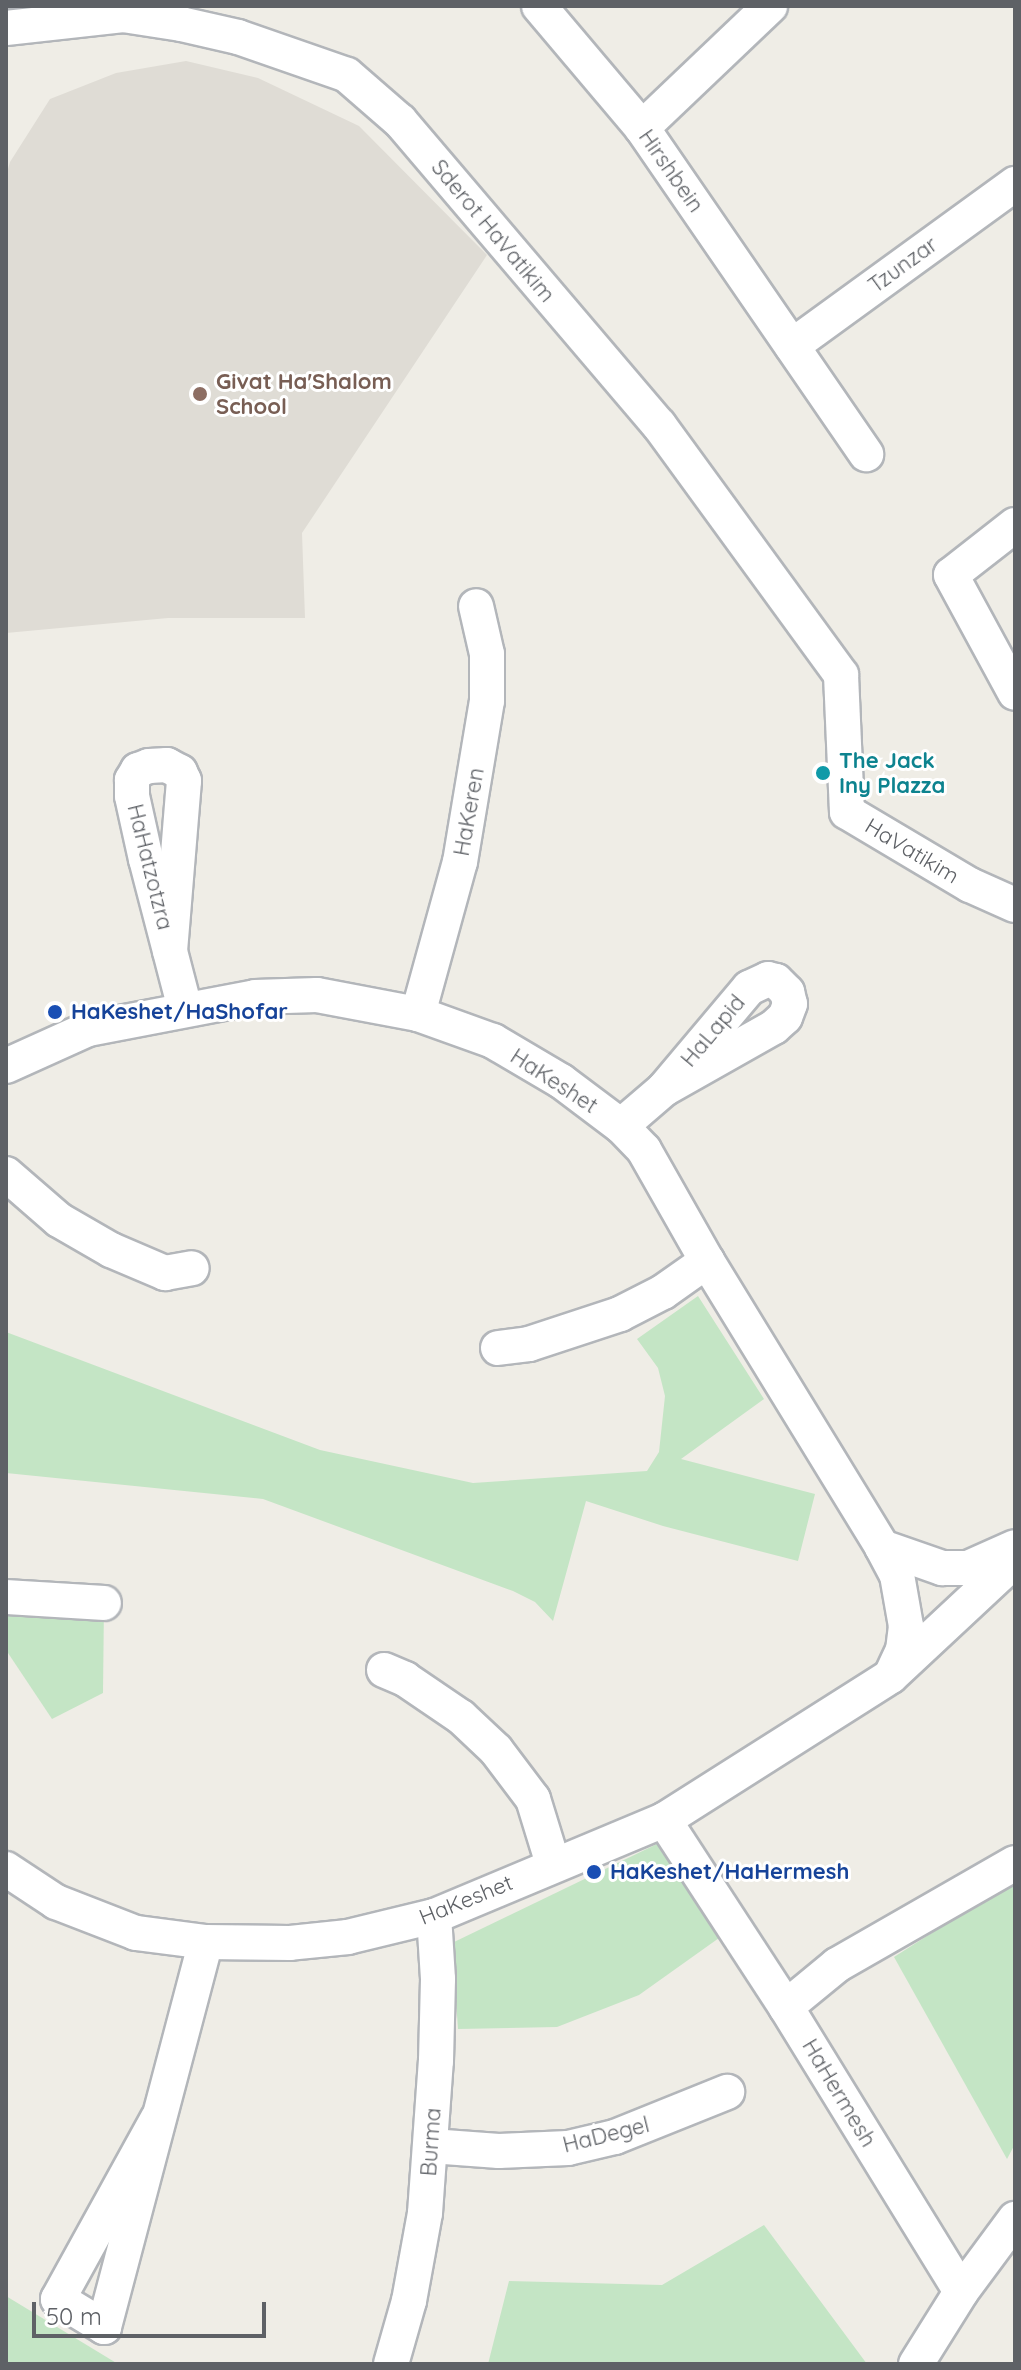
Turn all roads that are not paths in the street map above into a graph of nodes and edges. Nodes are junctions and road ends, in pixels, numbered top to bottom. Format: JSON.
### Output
{"nodes":[{"id":1,"x":539,"y":6,"type":"edge"},
{"id":2,"x":770,"y":6,"type":"edge"},
{"id":3,"x":6,"y":28,"type":"edge"},
{"id":4,"x":642,"y":128,"type":"junction"},
{"id":5,"x":1015,"y":184,"type":"edge"},
{"id":6,"x":792,"y":346,"type":"junction"},
{"id":7,"x":866,"y":454,"type":"dead end"},
{"id":8,"x":1015,"y":525,"type":"edge"},
{"id":9,"x":476,"y":606,"type":"dead end"},
{"id":10,"x":841,"y":675,"type":"joint"},
{"id":11,"x":1015,"y":693,"type":"edge"},
{"id":12,"x":1015,"y":905,"type":"edge"},
{"id":13,"x":170,"y":951,"type":"dead end"},
{"id":14,"x":185,"y":1009,"type":"junction"},
{"id":15,"x":418,"y":1014,"type":"junction"},
{"id":16,"x":6,"y":1066,"type":"edge"},
{"id":17,"x":664,"y":1089,"type":"dead end"},
{"id":18,"x":621,"y":1126,"type":"junction"},
{"id":19,"x":6,"y":1174,"type":"edge"},
{"id":20,"x":707,"y":1261,"type":"junction"},
{"id":21,"x":192,"y":1268,"type":"dead end"},
{"id":22,"x":498,"y":1348,"type":"dead end"},
{"id":23,"x":882,"y":1547,"type":"junction"},
{"id":24,"x":1015,"y":1547,"type":"edge"},
{"id":25,"x":1015,"y":1560,"type":"edge"},
{"id":26,"x":6,"y":1597,"type":"edge"},
{"id":27,"x":104,"y":1603,"type":"dead end"},
{"id":28,"x":384,"y":1670,"type":"dead end"},
{"id":29,"x":891,"y":1676,"type":"junction"},
{"id":30,"x":664,"y":1820,"type":"junction"},
{"id":31,"x":1015,"y":1863,"type":"edge"},
{"id":32,"x":553,"y":1864,"type":"junction"},
{"id":33,"x":6,"y":1869,"type":"edge"},
{"id":34,"x":434,"y":1916,"type":"junction"},
{"id":35,"x":206,"y":1942,"type":"junction"},
{"id":36,"x":786,"y":2007,"type":"junction"},
{"id":37,"x":727,"y":2092,"type":"dead end"},
{"id":38,"x":158,"y":2118,"type":"junction"},
{"id":39,"x":431,"y":2146,"type":"junction"},
{"id":40,"x":1015,"y":2219,"type":"edge"},
{"id":41,"x":961,"y":2292,"type":"junction"},
{"id":42,"x":391,"y":2364,"type":"edge"},
{"id":43,"x":916,"y":2364,"type":"edge"}],
"edges":[{"from":1,"to":4,"type":"street","name":"Hirshbein"},
{"from":2,"to":4,"type":"street"},
{"from":3,"to":10,"type":"street","name":"Sderot HaVatikim"},
{"from":4,"to":6,"type":"street","name":"Hirshbein"},
{"from":5,"to":6,"type":"street","name":"Tzunzar"},
{"from":6,"to":7,"type":"street","name":"Hirshbein"},
{"from":8,"to":11,"type":"street"},
{"from":9,"to":15,"type":"street","name":"HaKeren"},
{"from":10,"to":12,"type":"street","name":"HaVatikim"},
{"from":13,"to":14,"type":"street","name":"HaHatzotzra"},
{"from":14,"to":15,"type":"street","name":"HaKeshet"},
{"from":14,"to":16,"type":"street","name":"HaKeshet"},
{"from":15,"to":18,"type":"street","name":"HaKeshet"},
{"from":17,"to":18,"type":"street"},
{"from":18,"to":20,"type":"street","name":"HaKeshet"},
{"from":19,"to":21,"type":"street"},
{"from":20,"to":22,"type":"street"},
{"from":20,"to":23,"type":"street","name":"HaKeshet"},
{"from":23,"to":24,"type":"street"},
{"from":23,"to":29,"type":"street","name":"HaKeshet"},
{"from":25,"to":29,"type":"street","name":"HaKeshet"},
{"from":26,"to":27,"type":"street"},
{"from":28,"to":32,"type":"street"},
{"from":29,"to":30,"type":"street","name":"HaKeshet"},
{"from":30,"to":32,"type":"street","name":"HaKeshet"},
{"from":30,"to":36,"type":"street","name":"HaHermesh"},
{"from":31,"to":36,"type":"street"},
{"from":32,"to":34,"type":"street","name":"HaKeshet"},
{"from":33,"to":35,"type":"street","name":"HaKeshet"},
{"from":34,"to":35,"type":"street","name":"HaKeshet"},
{"from":34,"to":39,"type":"street","name":"Burma"},
{"from":35,"to":38,"type":"street"},
{"from":36,"to":41,"type":"street","name":"HaHermesh"},
{"from":37,"to":39,"type":"street","name":"HaDegel"},
{"from":38,"to":38,"type":"street"},
{"from":39,"to":42,"type":"street","name":"Burma"},
{"from":40,"to":41,"type":"street"},
{"from":41,"to":43,"type":"street"}]}
